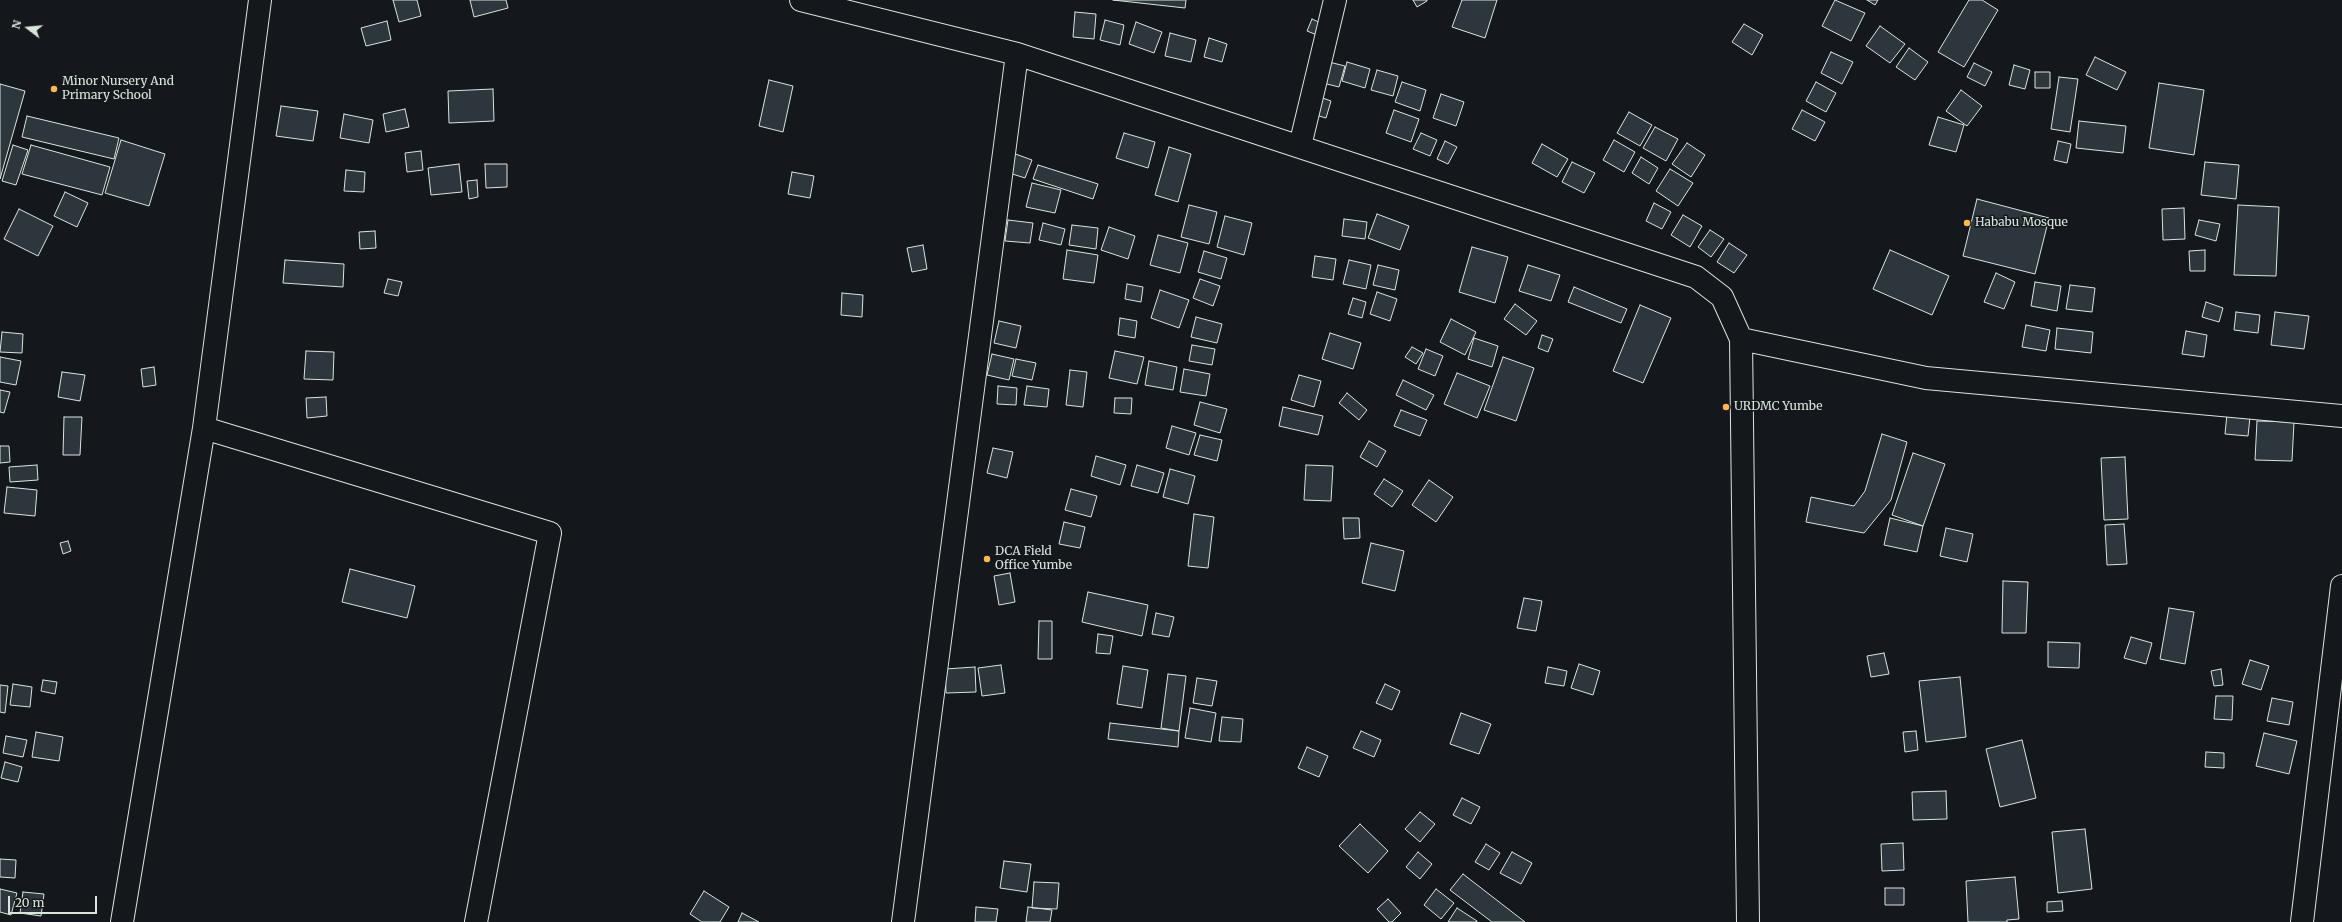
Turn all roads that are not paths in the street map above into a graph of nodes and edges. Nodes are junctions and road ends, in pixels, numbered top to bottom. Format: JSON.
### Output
{"nodes":[{"id":1,"x":260,"y":0,"type":"edge"},
{"id":2,"x":801,"y":0,"type":"edge"},
{"id":3,"x":1335,"y":0,"type":"edge"},
{"id":4,"x":1017,"y":54,"type":"junction"},
{"id":5,"x":1300,"y":146,"type":"junction"},
{"id":6,"x":1741,"y":339,"type":"junction"},
{"id":7,"x":2342,"y":416,"type":"edge"},
{"id":8,"x":204,"y":428,"type":"junction"},
{"id":9,"x":2342,"y":586,"type":"edge"},
{"id":10,"x":122,"y":922,"type":"edge"},
{"id":11,"x":476,"y":922,"type":"edge"},
{"id":12,"x":903,"y":922,"type":"edge"},
{"id":13,"x":1748,"y":922,"type":"edge"},
{"id":14,"x":2302,"y":922,"type":"edge"}],
"edges":[{"from":1,"to":8,"type":"street"},
{"from":2,"to":4,"type":"street"},
{"from":3,"to":5,"type":"street"},
{"from":4,"to":5,"type":"street"},
{"from":4,"to":12,"type":"street"},
{"from":5,"to":6,"type":"street"},
{"from":6,"to":7,"type":"street"},
{"from":6,"to":13,"type":"street"},
{"from":8,"to":10,"type":"street"},
{"from":8,"to":11,"type":"street"},
{"from":9,"to":14,"type":"street"}]}
